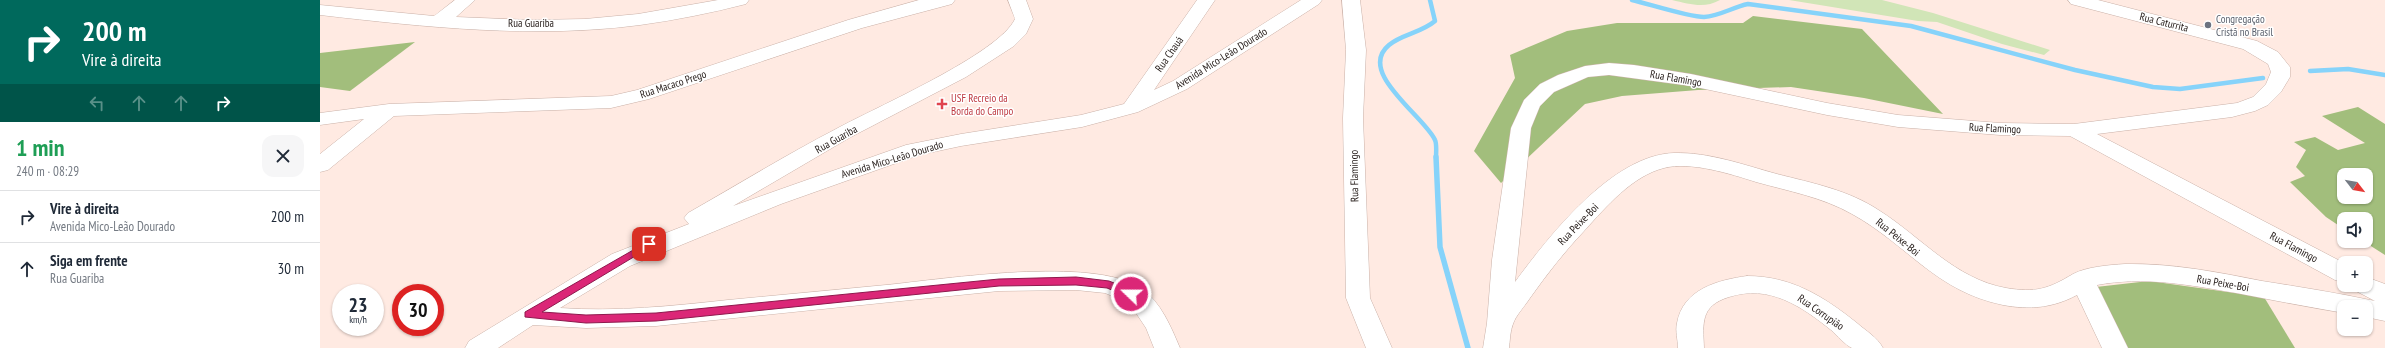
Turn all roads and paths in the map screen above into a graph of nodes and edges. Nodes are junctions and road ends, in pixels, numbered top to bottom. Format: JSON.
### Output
{"nodes":[{"id":1,"x":466,"y":0,"type":"edge"},
{"id":2,"x":740,"y":0,"type":"edge"},
{"id":3,"x":946,"y":0,"type":"edge"},
{"id":4,"x":1017,"y":0,"type":"edge"},
{"id":5,"x":1206,"y":0,"type":"edge"},
{"id":6,"x":1313,"y":0,"type":"edge"},
{"id":7,"x":1351,"y":0,"type":"edge"},
{"id":8,"x":2077,"y":0,"type":"edge"},
{"id":9,"x":320,"y":10,"type":"edge"},
{"id":10,"x":439,"y":21,"type":"junction"},
{"id":11,"x":2250,"y":45,"type":"joint"},
{"id":12,"x":1131,"y":108,"type":"junction"},
{"id":13,"x":389,"y":110,"type":"junction"},
{"id":14,"x":320,"y":119,"type":"edge"},
{"id":15,"x":2074,"y":130,"type":"junction"},
{"id":16,"x":320,"y":165,"type":"edge"},
{"id":17,"x":621,"y":260,"type":"junction"},
{"id":18,"x":2337,"y":270,"type":"edge"},
{"id":19,"x":2082,"y":280,"type":"junction"},
{"id":20,"x":2373,"y":289,"type":"edge"},
{"id":21,"x":2385,"y":296,"type":"edge"},
{"id":22,"x":2337,"y":303,"type":"edge"},
{"id":23,"x":2373,"y":309,"type":"edge"},
{"id":24,"x":2385,"y":312,"type":"edge"},
{"id":25,"x":529,"y":315,"type":"junction"},
{"id":26,"x":1500,"y":323,"type":"junction"},
{"id":27,"x":478,"y":348,"type":"edge"},
{"id":28,"x":1167,"y":348,"type":"edge"},
{"id":29,"x":1379,"y":348,"type":"edge"},
{"id":30,"x":1496,"y":348,"type":"edge"},
{"id":31,"x":1691,"y":348,"type":"edge"},
{"id":32,"x":1870,"y":348,"type":"edge"},
{"id":33,"x":2114,"y":348,"type":"edge"}],
"edges":[{"from":1,"to":10,"type":"street"},
{"from":2,"to":10,"type":"street","name":"Rua Guariba"},
{"from":3,"to":13,"type":"street","name":"Rua Macaco Prego"},
{"from":4,"to":17,"type":"street","name":"Rua Guariba"},
{"from":5,"to":12,"type":"street","name":"Rua Chauá"},
{"from":6,"to":12,"type":"street","name":"Avenida Mico-Leão Dourado"},
{"from":7,"to":29,"type":"street","name":"Rua Flamingo"},
{"from":8,"to":11,"type":"street","name":"Rua Caturrita"},
{"from":9,"to":10,"type":"street","name":"Rua Guariba"},
{"from":11,"to":15,"type":"street","name":"Rua Flamingo"},
{"from":12,"to":17,"type":"street","name":"Avenida Mico-Leão Dourado"},
{"from":13,"to":14,"type":"street","name":"Rua Macaco Prego"},
{"from":13,"to":16,"type":"street"},
{"from":15,"to":18,"type":"street","name":"Rua Flamingo"},
{"from":15,"to":26,"type":"street","name":"Rua Flamingo"},
{"from":17,"to":25,"type":"street","name":"Avenida Mico-Leão Dourado"},
{"from":19,"to":22,"type":"street","name":"Rua Peixe-Boi"},
{"from":19,"to":26,"type":"street","name":"Rua Peixe-Boi"},
{"from":19,"to":33,"type":"street"},
{"from":20,"to":21,"type":"street"},
{"from":23,"to":24,"type":"street"},
{"from":25,"to":27,"type":"street","name":"Avenida Mico-Leão Dourado"},
{"from":25,"to":28,"type":"street"},
{"from":26,"to":30,"type":"street","name":"Rua Flamingo"},
{"from":31,"to":32,"type":"street","name":"Rua Corrupião"}]}
